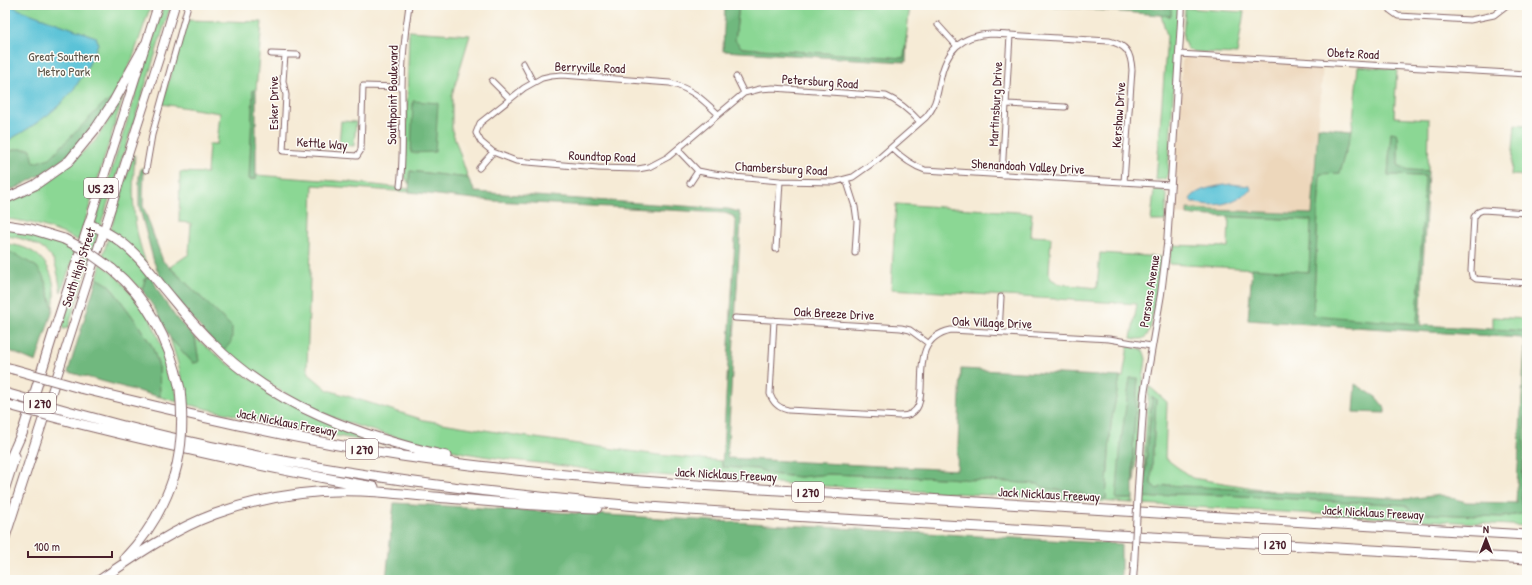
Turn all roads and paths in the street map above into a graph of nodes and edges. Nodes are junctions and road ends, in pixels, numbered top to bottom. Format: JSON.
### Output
{"nodes":[{"id":1,"x":158,"y":5,"type":"edge"},
{"id":2,"x":175,"y":5,"type":"edge"},
{"id":3,"x":188,"y":5,"type":"edge"},
{"id":4,"x":409,"y":5,"type":"edge"},
{"id":5,"x":1182,"y":5,"type":"edge"},
{"id":6,"x":1390,"y":5,"type":"edge"},
{"id":7,"x":1507,"y":5,"type":"edge"},
{"id":8,"x":938,"y":25,"type":"dead end"},
{"id":9,"x":1010,"y":35,"type":"junction"},
{"id":10,"x":145,"y":45,"type":"junction"},
{"id":11,"x":956,"y":45,"type":"junction"},
{"id":12,"x":271,"y":54,"type":"dead end"},
{"id":13,"x":285,"y":54,"type":"junction"},
{"id":14,"x":1179,"y":54,"type":"junction"},
{"id":15,"x":298,"y":55,"type":"dead end"},
{"id":16,"x":523,"y":63,"type":"dead end"},
{"id":17,"x":1527,"y":74,"type":"edge"},
{"id":18,"x":736,"y":77,"type":"dead end"},
{"id":19,"x":492,"y":81,"type":"dead end"},
{"id":20,"x":533,"y":82,"type":"junction"},
{"id":21,"x":402,"y":87,"type":"junction"},
{"id":22,"x":744,"y":93,"type":"junction"},
{"id":23,"x":510,"y":99,"type":"junction"},
{"id":24,"x":1006,"y":104,"type":"junction"},
{"id":25,"x":1065,"y":107,"type":"dead end"},
{"id":26,"x":718,"y":114,"type":"junction"},
{"id":27,"x":920,"y":122,"type":"junction"},
{"id":28,"x":476,"y":136,"type":"joint"},
{"id":29,"x":892,"y":148,"type":"junction"},
{"id":30,"x":678,"y":150,"type":"junction"},
{"id":31,"x":283,"y":151,"type":"joint"},
{"id":32,"x":493,"y":152,"type":"junction"},
{"id":33,"x":479,"y":168,"type":"dead end"},
{"id":34,"x":146,"y":170,"type":"dead end"},
{"id":35,"x":698,"y":171,"type":"junction"},
{"id":36,"x":1002,"y":175,"type":"junction"},
{"id":37,"x":846,"y":179,"type":"junction"},
{"id":38,"x":780,"y":181,"type":"junction"},
{"id":39,"x":1124,"y":182,"type":"junction"},
{"id":40,"x":690,"y":183,"type":"dead end"},
{"id":41,"x":1171,"y":185,"type":"junction"},
{"id":42,"x":400,"y":186,"type":"dead end"},
{"id":43,"x":5,"y":199,"type":"edge"},
{"id":44,"x":1527,"y":213,"type":"edge"},
{"id":45,"x":89,"y":224,"type":"junction"},
{"id":46,"x":5,"y":225,"type":"edge"},
{"id":47,"x":103,"y":230,"type":"junction"},
{"id":48,"x":776,"y":249,"type":"dead end"},
{"id":49,"x":855,"y":254,"type":"dead end"},
{"id":50,"x":1527,"y":283,"type":"edge"},
{"id":51,"x":1001,"y":297,"type":"dead end"},
{"id":52,"x":735,"y":318,"type":"dead end"},
{"id":53,"x":774,"y":320,"type":"junction"},
{"id":54,"x":54,"y":330,"type":"joint"},
{"id":55,"x":999,"y":332,"type":"junction"},
{"id":56,"x":928,"y":343,"type":"junction"},
{"id":57,"x":1151,"y":346,"type":"junction"},
{"id":58,"x":9,"y":368,"type":"edge"},
{"id":59,"x":5,"y":393,"type":"edge"},
{"id":60,"x":49,"y":401,"type":"joint"},
{"id":61,"x":5,"y":404,"type":"edge"},
{"id":62,"x":24,"y":428,"type":"junction"},
{"id":63,"x":500,"y":468,"type":"junction"},
{"id":64,"x":5,"y":470,"type":"edge"},
{"id":65,"x":5,"y":487,"type":"edge"},
{"id":66,"x":487,"y":501,"type":"junction"},
{"id":67,"x":689,"y":510,"type":"junction"},
{"id":68,"x":1527,"y":534,"type":"edge"},
{"id":69,"x":5,"y":537,"type":"edge"},
{"id":70,"x":1527,"y":559,"type":"edge"},
{"id":71,"x":116,"y":568,"type":"junction"},
{"id":72,"x":100,"y":580,"type":"edge"},
{"id":73,"x":1133,"y":580,"type":"edge"}],
"edges":[{"from":1,"to":10,"type":"main road","name":"South High Street","number":"US 23"},
{"from":2,"to":47,"type":"main road","name":"South High Street","number":"US 23"},
{"from":3,"to":34,"type":"street"},
{"from":4,"to":21,"type":"street","name":"Southpoint Boulevard"},
{"from":5,"to":14,"type":"street","name":"Parsons Avenue"},
{"from":6,"to":7,"type":"street"},
{"from":8,"to":11,"type":"street"},
{"from":9,"to":11,"type":"street"},
{"from":9,"to":24,"type":"street","name":"Martinsburg Drive"},
{"from":9,"to":39,"type":"street","name":"Kershaw Drive"},
{"from":10,"to":43,"type":"highway"},
{"from":10,"to":45,"type":"main road","name":"South High Street","number":"US 23"},
{"from":11,"to":27,"type":"street","name":"Chambersburg Road"},
{"from":12,"to":13,"type":"street"},
{"from":13,"to":15,"type":"street"},
{"from":13,"to":31,"type":"street","name":"Esker Drive"},
{"from":14,"to":17,"type":"street","name":"Obetz Road"},
{"from":14,"to":41,"type":"street","name":"Parsons Avenue"},
{"from":16,"to":20,"type":"street"},
{"from":18,"to":22,"type":"street"},
{"from":19,"to":23,"type":"street"},
{"from":20,"to":23,"type":"street","name":"Berryville Road"},
{"from":20,"to":26,"type":"street","name":"Berryville Road"},
{"from":21,"to":31,"type":"street","name":"Kettle Way"},
{"from":21,"to":42,"type":"street","name":"Southpoint Boulevard"},
{"from":22,"to":26,"type":"street","name":"Petersburg Road"},
{"from":22,"to":27,"type":"street","name":"Petersburg Road"},
{"from":23,"to":28,"type":"street","name":"Berryville Road"},
{"from":24,"to":25,"type":"street"},
{"from":24,"to":36,"type":"street","name":"Martinsburg Drive"},
{"from":26,"to":30,"type":"street","name":"Roundtop Road"},
{"from":27,"to":29,"type":"street","name":"Chambersburg Road"},
{"from":28,"to":32,"type":"street","name":"Roundtop Road"},
{"from":29,"to":36,"type":"street","name":"Shenandoah Valley Drive"},
{"from":29,"to":37,"type":"street","name":"Chambersburg Road"},
{"from":30,"to":32,"type":"street","name":"Roundtop Road"},
{"from":30,"to":35,"type":"street"},
{"from":32,"to":33,"type":"street"},
{"from":35,"to":38,"type":"street","name":"Chambersburg Road"},
{"from":35,"to":40,"type":"street"},
{"from":36,"to":39,"type":"street","name":"Shenandoah Valley Drive"},
{"from":37,"to":38,"type":"street","name":"Chambersburg Road"},
{"from":37,"to":49,"type":"street"},
{"from":38,"to":48,"type":"street"},
{"from":39,"to":41,"type":"street","name":"Shenandoah Valley Drive"},
{"from":41,"to":57,"type":"street","name":"Parsons Avenue"},
{"from":44,"to":50,"type":"street"},
{"from":45,"to":47,"type":"highway"},
{"from":45,"to":54,"type":"main road","name":"South High Street","number":"US 23"},
{"from":46,"to":71,"type":"highway","bridge":true},
{"from":47,"to":60,"type":"main road","name":"South High Street","number":"US 23"},
{"from":47,"to":63,"type":"highway"},
{"from":51,"to":55,"type":"street"},
{"from":52,"to":53,"type":"street","name":"Oak Breeze Drive"},
{"from":53,"to":56,"type":"street","name":"Oak Breeze Drive"},
{"from":53,"to":56,"type":"street"},
{"from":54,"to":62,"type":"highway","name":"South High Street","number":"US 23"},
{"from":55,"to":56,"type":"street","name":"Oak Village Drive"},
{"from":55,"to":57,"type":"street","name":"Oak Village Drive"},
{"from":57,"to":73,"type":"street","name":"Parsons Avenue","bridge":true},
{"from":58,"to":63,"type":"highway","name":"Jack Nicklaus Freeway","number":"I 270","bridge":true},
{"from":59,"to":67,"type":"highway","number":"I 270","bridge":true},
{"from":60,"to":69,"type":"highway","name":"South High Street","number":"US 23"},
{"from":61,"to":66,"type":"highway","bridge":true},
{"from":62,"to":64,"type":"highway"},
{"from":62,"to":65,"type":"highway","name":"South High Street","number":"US 23"},
{"from":63,"to":68,"type":"highway","name":"Jack Nicklaus Freeway","number":"I 270"},
{"from":66,"to":67,"type":"highway"},
{"from":66,"to":71,"type":"highway"},
{"from":67,"to":70,"type":"highway","number":"I 270"},
{"from":71,"to":72,"type":"highway"}]}
